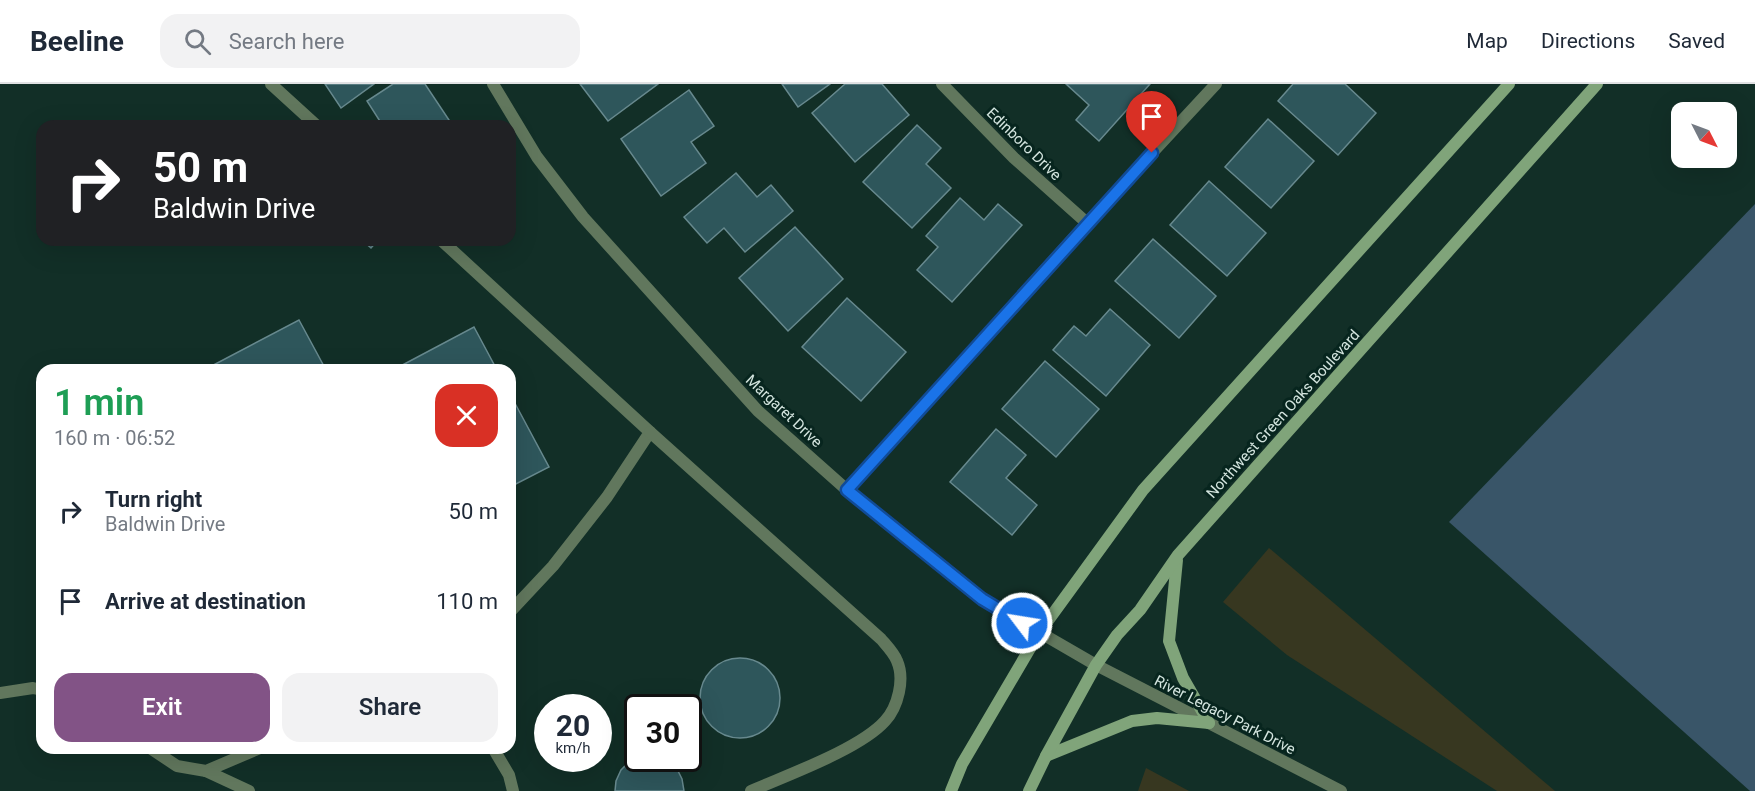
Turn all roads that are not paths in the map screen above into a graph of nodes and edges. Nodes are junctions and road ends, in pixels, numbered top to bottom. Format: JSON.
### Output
{"nodes":[{"id":1,"x":271,"y":84,"type":"edge"},
{"id":2,"x":494,"y":84,"type":"edge"},
{"id":3,"x":942,"y":84,"type":"edge"},
{"id":4,"x":1216,"y":84,"type":"edge"},
{"id":5,"x":1509,"y":84,"type":"edge"},
{"id":6,"x":1597,"y":84,"type":"edge"},
{"id":7,"x":310,"y":120,"type":"edge"},
{"id":8,"x":515,"y":120,"type":"edge"},
{"id":9,"x":516,"y":122,"type":"edge"},
{"id":10,"x":1087,"y":223,"type":"junction"},
{"id":11,"x":448,"y":246,"type":"edge"},
{"id":12,"x":650,"y":432,"type":"junction"},
{"id":13,"x":847,"y":490,"type":"junction"},
{"id":14,"x":1178,"y":555,"type":"junction"},
{"id":15,"x":516,"y":606,"type":"edge"},
{"id":16,"x":1039,"y":633,"type":"junction"},
{"id":17,"x":1096,"y":665,"type":"junction"},
{"id":18,"x":36,"y":688,"type":"edge"},
{"id":19,"x":0,"y":693,"type":"edge"},
{"id":20,"x":1209,"y":723,"type":"junction"},
{"id":21,"x":159,"y":754,"type":"edge"},
{"id":22,"x":246,"y":754,"type":"edge"},
{"id":23,"x":496,"y":754,"type":"edge"},
{"id":24,"x":1046,"y":756,"type":"junction"},
{"id":25,"x":206,"y":771,"type":"junction"},
{"id":26,"x":249,"y":791,"type":"edge"},
{"id":27,"x":513,"y":791,"type":"edge"},
{"id":28,"x":751,"y":791,"type":"edge"},
{"id":29,"x":951,"y":791,"type":"edge"},
{"id":30,"x":1029,"y":791,"type":"edge"},
{"id":31,"x":1341,"y":791,"type":"edge"}],
"edges":[{"from":1,"to":7,"type":"street"},
{"from":2,"to":8,"type":"street","name":"Margaret Drive"},
{"from":3,"to":10,"type":"street","name":"Edinboro Drive"},
{"from":4,"to":10,"type":"street"},
{"from":5,"to":16,"type":"main road"},
{"from":6,"to":14,"type":"main road","name":"Northwest Green Oaks Boulevard"},
{"from":9,"to":13,"type":"street","name":"Margaret Drive"},
{"from":10,"to":13,"type":"street"},
{"from":11,"to":12,"type":"street"},
{"from":12,"to":15,"type":"street"},
{"from":12,"to":28,"type":"street"},
{"from":13,"to":16,"type":"street","name":"Margaret Drive"},
{"from":14,"to":17,"type":"main road","name":"Northwest Green Oaks Boulevard"},
{"from":14,"to":20,"type":"main road"},
{"from":16,"to":17,"type":"street","name":"Margaret Drive"},
{"from":16,"to":29,"type":"main road"},
{"from":17,"to":20,"type":"street","name":"River Legacy Park Drive"},
{"from":17,"to":24,"type":"main road","name":"Northwest Green Oaks Boulevard"},
{"from":18,"to":19,"type":"street"},
{"from":20,"to":24,"type":"main road"},
{"from":20,"to":31,"type":"street","name":"River Legacy Park Drive"},
{"from":21,"to":25,"type":"street"},
{"from":22,"to":25,"type":"street"},
{"from":23,"to":27,"type":"street"},
{"from":24,"to":30,"type":"main road","name":"Northwest Green Oaks Boulevard"},
{"from":25,"to":26,"type":"street"}]}
